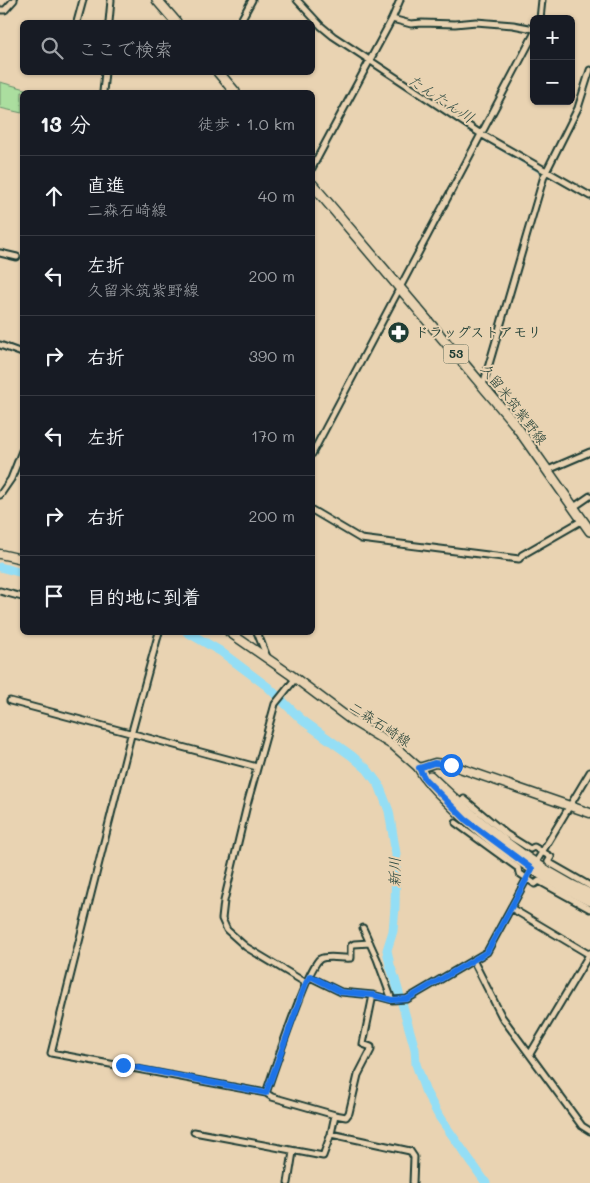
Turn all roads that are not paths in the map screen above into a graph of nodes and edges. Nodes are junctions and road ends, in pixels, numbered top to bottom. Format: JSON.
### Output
{"nodes":[{"id":1,"x":14,"y":0,"type":"edge"},
{"id":2,"x":83,"y":0,"type":"edge"},
{"id":3,"x":111,"y":0,"type":"edge"},
{"id":4,"x":157,"y":0,"type":"edge"},
{"id":5,"x":252,"y":0,"type":"edge"},
{"id":6,"x":297,"y":0,"type":"edge"},
{"id":7,"x":400,"y":0,"type":"edge"},
{"id":8,"x":542,"y":0,"type":"edge"},
{"id":9,"x":0,"y":10,"type":"edge"},
{"id":10,"x":540,"y":15,"type":"edge"},
{"id":11,"x":392,"y":19,"type":"junction"},
{"id":12,"x":78,"y":20,"type":"edge"},
{"id":13,"x":111,"y":20,"type":"edge"},
{"id":14,"x":174,"y":20,"type":"edge"},
{"id":15,"x":241,"y":20,"type":"edge"},
{"id":16,"x":315,"y":20,"type":"edge"},
{"id":17,"x":315,"y":20,"type":"edge"},
{"id":18,"x":530,"y":28,"type":"edge"},
{"id":19,"x":530,"y":42,"type":"edge"},
{"id":20,"x":369,"y":62,"type":"junction"},
{"id":21,"x":590,"y":70,"type":"edge"},
{"id":22,"x":105,"y":75,"type":"edge"},
{"id":23,"x":221,"y":75,"type":"edge"},
{"id":24,"x":103,"y":90,"type":"edge"},
{"id":25,"x":233,"y":90,"type":"edge"},
{"id":26,"x":480,"y":136,"type":"junction"},
{"id":27,"x":315,"y":162,"type":"edge"},
{"id":28,"x":545,"y":173,"type":"junction"},
{"id":29,"x":315,"y":188,"type":"edge"},
{"id":30,"x":590,"y":196,"type":"edge"},
{"id":31,"x":0,"y":253,"type":"edge"},
{"id":32,"x":17,"y":257,"type":"dead end"},
{"id":33,"x":401,"y":288,"type":"junction"},
{"id":34,"x":0,"y":345,"type":"edge"},
{"id":35,"x":20,"y":352,"type":"edge"},
{"id":36,"x":483,"y":385,"type":"junction"},
{"id":37,"x":315,"y":448,"type":"edge"},
{"id":38,"x":590,"y":452,"type":"edge"},
{"id":39,"x":20,"y":456,"type":"edge"},
{"id":40,"x":548,"y":470,"type":"junction"},
{"id":41,"x":0,"y":495,"type":"edge"},
{"id":42,"x":590,"y":496,"type":"edge"},
{"id":43,"x":574,"y":507,"type":"junction"},
{"id":44,"x":315,"y":512,"type":"edge"},
{"id":45,"x":583,"y":520,"type":"junction"},
{"id":46,"x":590,"y":531,"type":"edge"},
{"id":47,"x":0,"y":554,"type":"edge"},
{"id":48,"x":20,"y":559,"type":"edge"},
{"id":49,"x":0,"y":590,"type":"edge"},
{"id":50,"x":20,"y":596,"type":"edge"},
{"id":51,"x":158,"y":635,"type":"edge"},
{"id":52,"x":233,"y":635,"type":"edge"},
{"id":53,"x":258,"y":635,"type":"edge"},
{"id":54,"x":269,"y":660,"type":"junction"},
{"id":55,"x":295,"y":679,"type":"junction"},
{"id":56,"x":10,"y":701,"type":"dead end"},
{"id":57,"x":131,"y":734,"type":"junction"},
{"id":58,"x":258,"y":767,"type":"junction"},
{"id":59,"x":419,"y":768,"type":"junction"},
{"id":60,"x":590,"y":772,"type":"edge"},
{"id":61,"x":464,"y":799,"type":"dead end"},
{"id":62,"x":570,"y":806,"type":"junction"},
{"id":63,"x":590,"y":813,"type":"edge"},
{"id":64,"x":456,"y":823,"type":"dead end"},
{"id":65,"x":542,"y":852,"type":"junction"},
{"id":66,"x":534,"y":866,"type":"junction"},
{"id":67,"x":527,"y":878,"type":"junction"},
{"id":68,"x":590,"y":886,"type":"edge"},
{"id":69,"x":590,"y":894,"type":"edge"},
{"id":70,"x":590,"y":901,"type":"edge"},
{"id":71,"x":511,"y":908,"type":"junction"},
{"id":72,"x":590,"y":909,"type":"edge"},
{"id":73,"x":363,"y":928,"type":"dead end"},
{"id":74,"x":370,"y":943,"type":"junction"},
{"id":75,"x":590,"y":954,"type":"edge"},
{"id":76,"x":473,"y":960,"type":"junction"},
{"id":77,"x":310,"y":976,"type":"junction"},
{"id":78,"x":306,"y":983,"type":"junction"},
{"id":79,"x":373,"y":995,"type":"junction"},
{"id":80,"x":392,"y":1000,"type":"junction"},
{"id":81,"x":530,"y":1054,"type":"junction"},
{"id":82,"x":266,"y":1093,"type":"junction"},
{"id":83,"x":335,"y":1115,"type":"junction"},
{"id":84,"x":590,"y":1131,"type":"edge"},
{"id":85,"x":194,"y":1132,"type":"dead end"},
{"id":86,"x":331,"y":1134,"type":"junction"},
{"id":87,"x":293,"y":1152,"type":"junction"},
{"id":88,"x":288,"y":1183,"type":"edge"},
{"id":89,"x":413,"y":1183,"type":"edge"}],
"edges":[{"from":1,"to":9,"type":"street"},
{"from":2,"to":12,"type":"street"},
{"from":3,"to":13,"type":"street"},
{"from":4,"to":14,"type":"main road"},
{"from":5,"to":15,"type":"street"},
{"from":6,"to":17,"type":"street"},
{"from":7,"to":11,"type":"street"},
{"from":8,"to":10,"type":"street"},
{"from":11,"to":18,"type":"street"},
{"from":11,"to":20,"type":"street"},
{"from":16,"to":20,"type":"street"},
{"from":19,"to":26,"type":"street"},
{"from":20,"to":26,"type":"street"},
{"from":20,"to":27,"type":"street"},
{"from":21,"to":28,"type":"street"},
{"from":22,"to":24,"type":"street"},
{"from":23,"to":25,"type":"main road"},
{"from":26,"to":28,"type":"street"},
{"from":26,"to":33,"type":"street"},
{"from":28,"to":30,"type":"street"},
{"from":28,"to":36,"type":"street"},
{"from":29,"to":33,"type":"main road","name":"久留米筑紫野線","number":"53"},
{"from":31,"to":32,"type":"street"},
{"from":33,"to":36,"type":"main road","name":"久留米筑紫野線","number":"53"},
{"from":33,"to":37,"type":"street"},
{"from":34,"to":35,"type":"street"},
{"from":36,"to":40,"type":"main road","name":"久留米筑紫野線","number":"53"},
{"from":38,"to":40,"type":"street"},
{"from":39,"to":41,"type":"street"},
{"from":40,"to":43,"type":"main road","name":"久留米筑紫野線","number":"53"},
{"from":42,"to":43,"type":"street"},
{"from":43,"to":45,"type":"main road","name":"久留米筑紫野線","number":"53"},
{"from":44,"to":45,"type":"street"},
{"from":45,"to":46,"type":"main road","name":"久留米筑紫野線","number":"53"},
{"from":47,"to":48,"type":"main road"},
{"from":49,"to":50,"type":"street"},
{"from":51,"to":57,"type":"street"},
{"from":52,"to":54,"type":"main road","name":"二森石崎線"},
{"from":53,"to":54,"type":"street"},
{"from":54,"to":55,"type":"main road","name":"二森石崎線"},
{"from":55,"to":58,"type":"street"},
{"from":55,"to":59,"type":"main road","name":"二森石崎線"},
{"from":56,"to":57,"type":"street"},
{"from":57,"to":58,"type":"street"},
{"from":57,"to":82,"type":"street"},
{"from":58,"to":78,"type":"street"},
{"from":59,"to":62,"type":"main road"},
{"from":59,"to":66,"type":"main road"},
{"from":60,"to":62,"type":"street"},
{"from":61,"to":65,"type":"street"},
{"from":62,"to":63,"type":"main road"},
{"from":62,"to":65,"type":"street"},
{"from":64,"to":67,"type":"street"},
{"from":65,"to":66,"type":"street"},
{"from":65,"to":68,"type":"street"},
{"from":66,"to":67,"type":"street"},
{"from":66,"to":69,"type":"main road"},
{"from":66,"to":70,"type":"main road"},
{"from":67,"to":71,"type":"street"},
{"from":67,"to":72,"type":"street"},
{"from":71,"to":75,"type":"street"},
{"from":71,"to":76,"type":"street"},
{"from":73,"to":74,"type":"street"},
{"from":74,"to":77,"type":"street"},
{"from":74,"to":80,"type":"street"},
{"from":75,"to":81,"type":"street"},
{"from":76,"to":80,"type":"street"},
{"from":76,"to":81,"type":"street"},
{"from":77,"to":78,"type":"street"},
{"from":77,"to":79,"type":"street"},
{"from":78,"to":82,"type":"street"},
{"from":79,"to":80,"type":"street"},
{"from":79,"to":83,"type":"street"},
{"from":81,"to":84,"type":"street"},
{"from":82,"to":83,"type":"street"},
{"from":83,"to":86,"type":"street"},
{"from":85,"to":87,"type":"street"},
{"from":86,"to":87,"type":"street"},
{"from":86,"to":89,"type":"street"},
{"from":87,"to":88,"type":"street"}]}
